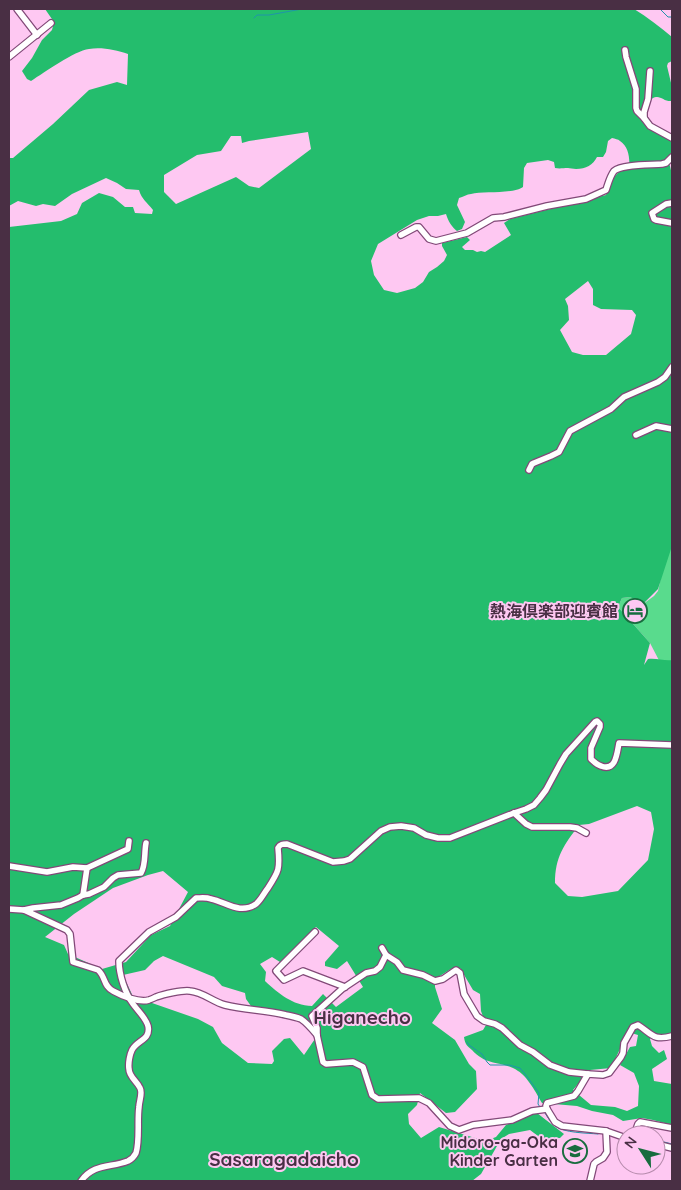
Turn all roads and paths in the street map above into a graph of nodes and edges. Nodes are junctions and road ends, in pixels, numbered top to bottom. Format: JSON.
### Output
{"nodes":[{"id":1,"x":17,"y":9,"type":"edge"},
{"id":2,"x":51,"y":23,"type":"dead end"},
{"id":3,"x":37,"y":35,"type":"junction"},
{"id":4,"x":625,"y":50,"type":"dead end"},
{"id":5,"x":9,"y":58,"type":"edge"},
{"id":6,"x":650,"y":71,"type":"dead end"},
{"id":7,"x":644,"y":118,"type":"junction"},
{"id":8,"x":672,"y":138,"type":"edge"},
{"id":9,"x":672,"y":157,"type":"edge"},
{"id":10,"x":672,"y":203,"type":"edge"},
{"id":11,"x":672,"y":223,"type":"edge"},
{"id":12,"x":401,"y":236,"type":"dead end"},
{"id":13,"x":672,"y":368,"type":"edge"},
{"id":14,"x":672,"y":429,"type":"edge"},
{"id":15,"x":636,"y":435,"type":"dead end"},
{"id":16,"x":529,"y":470,"type":"dead end"},
{"id":17,"x":672,"y":745,"type":"edge"},
{"id":18,"x":514,"y":813,"type":"junction"},
{"id":19,"x":586,"y":833,"type":"dead end"},
{"id":20,"x":129,"y":841,"type":"dead end"},
{"id":21,"x":146,"y":843,"type":"dead end"},
{"id":22,"x":9,"y":866,"type":"edge"},
{"id":23,"x":87,"y":868,"type":"junction"},
{"id":24,"x":83,"y":895,"type":"junction"},
{"id":25,"x":9,"y":910,"type":"edge"},
{"id":26,"x":24,"y":910,"type":"junction"},
{"id":27,"x":315,"y":932,"type":"dead end"},
{"id":28,"x":382,"y":948,"type":"dead end"},
{"id":29,"x":386,"y":954,"type":"junction"},
{"id":30,"x":344,"y":987,"type":"junction"},
{"id":31,"x":129,"y":997,"type":"junction"},
{"id":32,"x":317,"y":1035,"type":"junction"},
{"id":33,"x":672,"y":1036,"type":"edge"},
{"id":34,"x":588,"y":1074,"type":"junction"},
{"id":35,"x":547,"y":1109,"type":"junction"},
{"id":36,"x":638,"y":1125,"type":"edge"},
{"id":37,"x":656,"y":1125,"type":"edge"},
{"id":38,"x":606,"y":1131,"type":"junction"},
{"id":39,"x":616,"y":1134,"type":"edge"},
{"id":40,"x":81,"y":1181,"type":"edge"},
{"id":41,"x":590,"y":1181,"type":"edge"}],
"edges":[{"from":1,"to":3,"type":"street"},
{"from":2,"to":3,"type":"street"},
{"from":3,"to":5,"type":"street"},
{"from":4,"to":7,"type":"street"},
{"from":6,"to":7,"type":"street"},
{"from":7,"to":8,"type":"street"},
{"from":9,"to":12,"type":"street"},
{"from":10,"to":11,"type":"street"},
{"from":13,"to":16,"type":"street"},
{"from":14,"to":15,"type":"street"},
{"from":17,"to":18,"type":"street"},
{"from":18,"to":19,"type":"street"},
{"from":18,"to":31,"type":"street"},
{"from":20,"to":23,"type":"street"},
{"from":21,"to":24,"type":"street"},
{"from":22,"to":23,"type":"street"},
{"from":23,"to":24,"type":"street"},
{"from":24,"to":26,"type":"street"},
{"from":25,"to":26,"type":"street"},
{"from":26,"to":31,"type":"street"},
{"from":27,"to":30,"type":"street"},
{"from":28,"to":29,"type":"street"},
{"from":29,"to":30,"type":"street"},
{"from":29,"to":34,"type":"street"},
{"from":30,"to":32,"type":"street"},
{"from":31,"to":32,"type":"street"},
{"from":31,"to":40,"type":"street"},
{"from":32,"to":35,"type":"street"},
{"from":33,"to":34,"type":"street"},
{"from":34,"to":35,"type":"street"},
{"from":35,"to":38,"type":"street"},
{"from":36,"to":37,"type":"street"},
{"from":38,"to":39,"type":"street"},
{"from":38,"to":41,"type":"street"}]}
